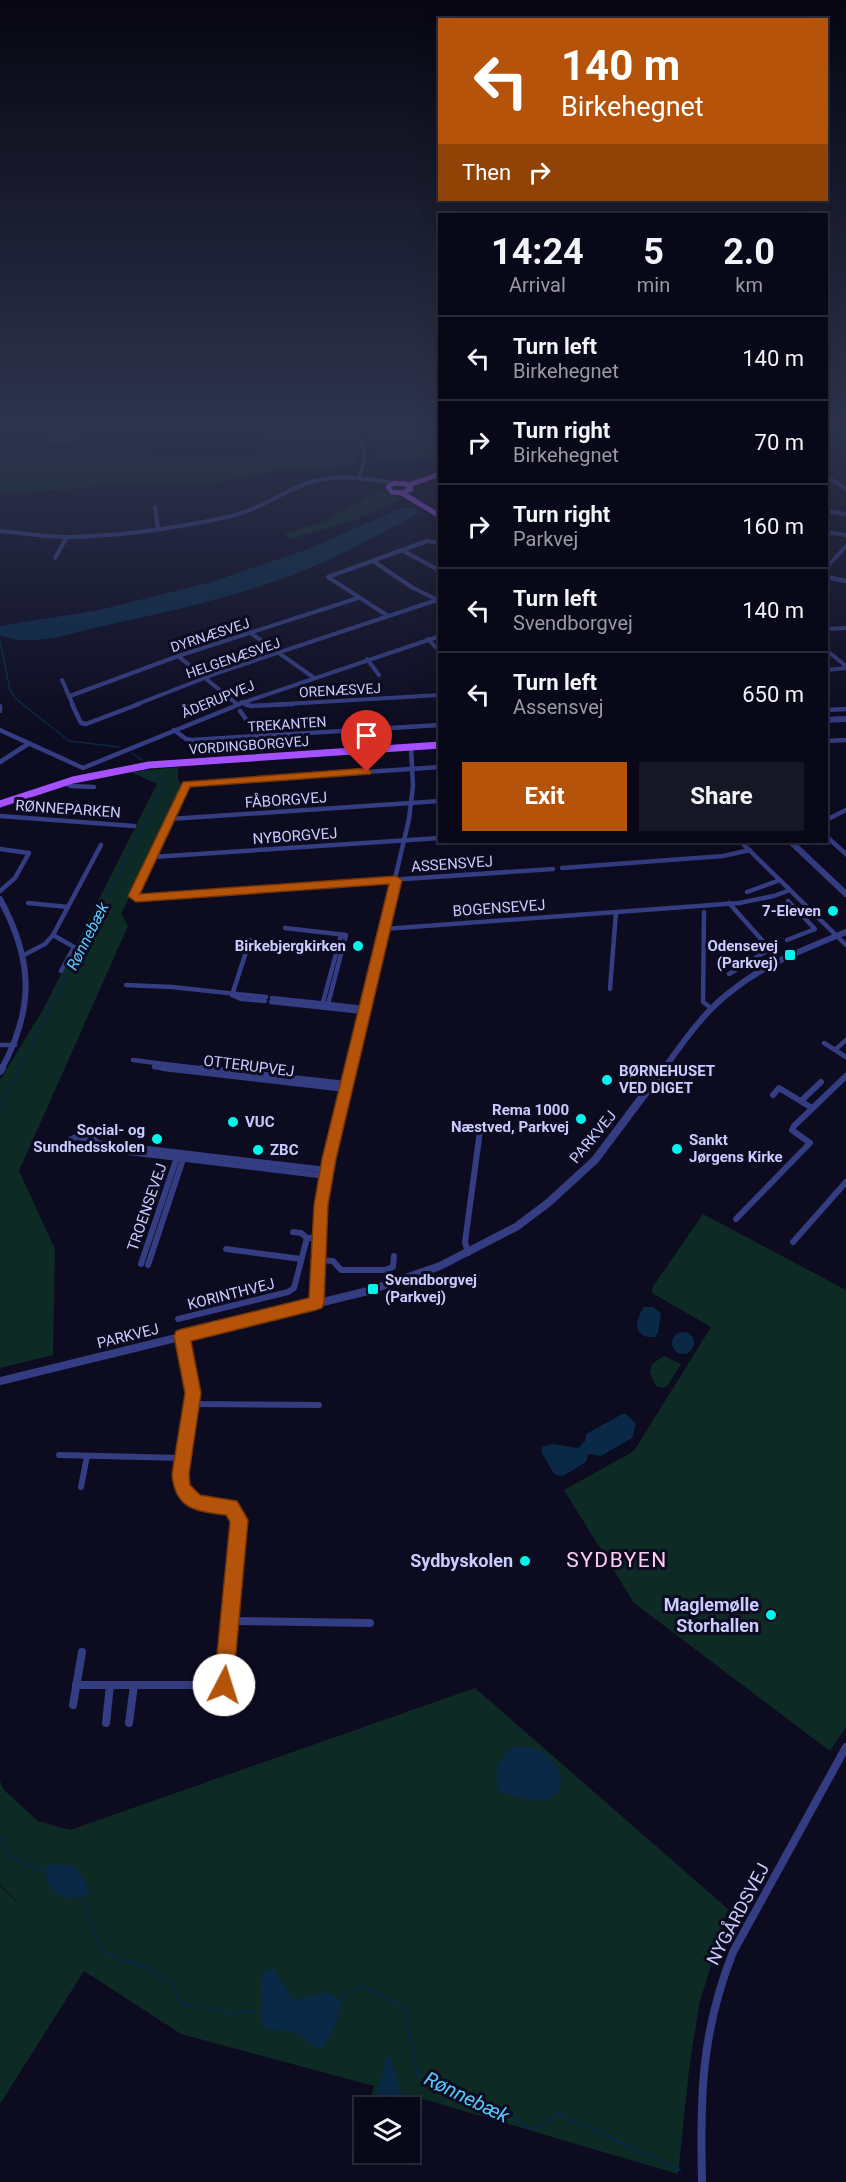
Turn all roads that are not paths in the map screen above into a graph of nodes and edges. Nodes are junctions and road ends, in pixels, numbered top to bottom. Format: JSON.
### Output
{"nodes":[{"id":1,"x":149,"y":530,"type":"edge"},
{"id":2,"x":0,"y":531,"type":"edge"},
{"id":3,"x":828,"y":532,"type":"edge"},
{"id":4,"x":846,"y":535,"type":"edge"},
{"id":5,"x":67,"y":537,"type":"junction"},
{"id":6,"x":432,"y":541,"type":"joint"},
{"id":7,"x":438,"y":542,"type":"edge"},
{"id":8,"x":846,"y":546,"type":"edge"},
{"id":9,"x":402,"y":550,"type":"junction"},
{"id":10,"x":55,"y":558,"type":"dead end"},
{"id":11,"x":373,"y":561,"type":"junction"},
{"id":12,"x":828,"y":566,"type":"edge"},
{"id":13,"x":438,"y":570,"type":"edge"},
{"id":14,"x":328,"y":577,"type":"joint"},
{"id":15,"x":828,"y":579,"type":"edge"},
{"id":16,"x":846,"y":581,"type":"edge"},
{"id":17,"x":358,"y":598,"type":"junction"},
{"id":18,"x":438,"y":600,"type":"edge"},
{"id":19,"x":438,"y":600,"type":"edge"},
{"id":20,"x":388,"y":616,"type":"junction"},
{"id":21,"x":846,"y":628,"type":"edge"},
{"id":22,"x":828,"y":629,"type":"edge"},
{"id":23,"x":249,"y":632,"type":"junction"},
{"id":24,"x":438,"y":636,"type":"edge"},
{"id":25,"x":428,"y":639,"type":"junction"},
{"id":26,"x":438,"y":650,"type":"edge"},
{"id":27,"x":828,"y":652,"type":"edge"},
{"id":28,"x":278,"y":653,"type":"junction"},
{"id":29,"x":178,"y":656,"type":"junction"},
{"id":30,"x":367,"y":659,"type":"junction"},
{"id":31,"x":846,"y":667,"type":"edge"},
{"id":32,"x":828,"y":670,"type":"edge"},
{"id":33,"x":379,"y":675,"type":"dead end"},
{"id":34,"x":206,"y":677,"type":"junction"},
{"id":35,"x":314,"y":677,"type":"junction"},
{"id":36,"x":62,"y":680,"type":"dead end"},
{"id":37,"x":438,"y":695,"type":"edge"},
{"id":38,"x":70,"y":696,"type":"junction"},
{"id":39,"x":242,"y":702,"type":"junction"},
{"id":40,"x":237,"y":704,"type":"junction"},
{"id":41,"x":0,"y":706,"type":"edge"},
{"id":42,"x":846,"y":709,"type":"edge"},
{"id":43,"x":828,"y":710,"type":"edge"},
{"id":44,"x":0,"y":711,"type":"edge"},
{"id":45,"x":240,"y":711,"type":"dead end"},
{"id":46,"x":846,"y":719,"type":"edge"},
{"id":47,"x":828,"y":720,"type":"edge"},
{"id":48,"x":438,"y":725,"type":"edge"},
{"id":49,"x":0,"y":730,"type":"edge"},
{"id":50,"x":174,"y":730,"type":"junction"},
{"id":51,"x":259,"y":736,"type":"junction"},
{"id":52,"x":846,"y":740,"type":"edge"},
{"id":53,"x":828,"y":741,"type":"edge"},
{"id":54,"x":28,"y":744,"type":"junction"},
{"id":55,"x":438,"y":745,"type":"edge"},
{"id":56,"x":411,"y":747,"type":"junction"},
{"id":57,"x":267,"y":748,"type":"dead end"},
{"id":58,"x":0,"y":762,"type":"edge"},
{"id":59,"x":438,"y":767,"type":"edge"},
{"id":60,"x":80,"y":768,"type":"joint"},
{"id":61,"x":413,"y":768,"type":"junction"},
{"id":62,"x":62,"y":782,"type":"junction"},
{"id":63,"x":94,"y":787,"type":"dead end"},
{"id":64,"x":438,"y":801,"type":"edge"},
{"id":65,"x":411,"y":803,"type":"junction"},
{"id":66,"x":0,"y":804,"type":"edge"},
{"id":67,"x":846,"y":810,"type":"edge"},
{"id":68,"x":0,"y":816,"type":"edge"},
{"id":69,"x":170,"y":819,"type":"junction"},
{"id":70,"x":828,"y":819,"type":"edge"},
{"id":71,"x":134,"y":826,"type":"dead end"},
{"id":72,"x":438,"y":838,"type":"edge"},
{"id":73,"x":828,"y":838,"type":"edge"},
{"id":74,"x":405,"y":840,"type":"junction"},
{"id":75,"x":742,"y":843,"type":"edge"},
{"id":76,"x":792,"y":843,"type":"edge"},
{"id":77,"x":101,"y":844,"type":"dead end"},
{"id":78,"x":0,"y":849,"type":"edge"},
{"id":79,"x":750,"y":850,"type":"junction"},
{"id":80,"x":846,"y":854,"type":"edge"},
{"id":81,"x":152,"y":857,"type":"junction"},
{"id":82,"x":562,"y":868,"type":"dead end"},
{"id":83,"x":554,"y":869,"type":"dead end"},
{"id":84,"x":763,"y":877,"type":"dead end"},
{"id":85,"x":396,"y":880,"type":"junction"},
{"id":86,"x":780,"y":880,"type":"junction"},
{"id":87,"x":769,"y":884,"type":"junction"},
{"id":88,"x":790,"y":890,"type":"junction"},
{"id":89,"x":0,"y":891,"type":"edge"},
{"id":90,"x":747,"y":892,"type":"dead end"},
{"id":91,"x":846,"y":894,"type":"edge"},
{"id":92,"x":0,"y":899,"type":"edge"},
{"id":93,"x":788,"y":902,"type":"dead end"},
{"id":94,"x":28,"y":903,"type":"dead end"},
{"id":95,"x":729,"y":903,"type":"junction"},
{"id":96,"x":69,"y":907,"type":"junction"},
{"id":97,"x":811,"y":910,"type":"junction"},
{"id":98,"x":616,"y":912,"type":"junction"},
{"id":99,"x":704,"y":912,"type":"dead end"},
{"id":100,"x":800,"y":914,"type":"junction"},
{"id":101,"x":285,"y":928,"type":"dead end"},
{"id":102,"x":384,"y":929,"type":"junction"},
{"id":103,"x":846,"y":932,"type":"edge"},
{"id":104,"x":53,"y":935,"type":"junction"},
{"id":105,"x":836,"y":936,"type":"junction"},
{"id":106,"x":250,"y":940,"type":"dead end"},
{"id":107,"x":787,"y":940,"type":"dead end"},
{"id":108,"x":846,"y":945,"type":"edge"},
{"id":109,"x":24,"y":955,"type":"junction"},
{"id":110,"x":60,"y":971,"type":"dead end"},
{"id":111,"x":729,"y":974,"type":"dead end"},
{"id":112,"x":126,"y":985,"type":"dead end"},
{"id":113,"x":610,"y":989,"type":"dead end"},
{"id":114,"x":230,"y":994,"type":"junction"},
{"id":115,"x":325,"y":1006,"type":"junction"},
{"id":116,"x":711,"y":1008,"type":"junction"},
{"id":117,"x":365,"y":1010,"type":"junction"},
{"id":118,"x":846,"y":1041,"type":"edge"},
{"id":119,"x":824,"y":1043,"type":"dead end"},
{"id":120,"x":0,"y":1045,"type":"edge"},
{"id":121,"x":15,"y":1045,"type":"junction"},
{"id":122,"x":835,"y":1050,"type":"junction"},
{"id":123,"x":846,"y":1057,"type":"edge"},
{"id":124,"x":132,"y":1060,"type":"dead end"},
{"id":125,"x":0,"y":1071,"type":"edge"},
{"id":126,"x":846,"y":1076,"type":"edge"},
{"id":127,"x":822,"y":1082,"type":"dead end"},
{"id":128,"x":346,"y":1087,"type":"junction"},
{"id":129,"x":773,"y":1095,"type":"dead end"},
{"id":130,"x":801,"y":1101,"type":"junction"},
{"id":131,"x":812,"y":1108,"type":"junction"},
{"id":132,"x":480,"y":1131,"type":"dead end"},
{"id":133,"x":96,"y":1145,"type":"dead end"},
{"id":134,"x":181,"y":1155,"type":"junction"},
{"id":135,"x":326,"y":1173,"type":"junction"},
{"id":136,"x":846,"y":1182,"type":"edge"},
{"id":137,"x":736,"y":1219,"type":"dead end"},
{"id":138,"x":293,"y":1232,"type":"dead end"},
{"id":139,"x":307,"y":1238,"type":"junction"},
{"id":140,"x":318,"y":1238,"type":"junction"},
{"id":141,"x":792,"y":1242,"type":"dead end"},
{"id":142,"x":226,"y":1249,"type":"dead end"},
{"id":143,"x":468,"y":1253,"type":"junction"},
{"id":144,"x":394,"y":1256,"type":"dead end"},
{"id":145,"x":301,"y":1259,"type":"junction"},
{"id":146,"x":317,"y":1260,"type":"junction"},
{"id":147,"x":144,"y":1265,"type":"dead end"},
{"id":148,"x":316,"y":1303,"type":"junction"},
{"id":149,"x":178,"y":1319,"type":"dead end"},
{"id":150,"x":182,"y":1336,"type":"junction"},
{"id":151,"x":0,"y":1381,"type":"edge"},
{"id":152,"x":191,"y":1404,"type":"junction"},
{"id":153,"x":319,"y":1406,"type":"dead end"},
{"id":154,"x":59,"y":1455,"type":"dead end"},
{"id":155,"x":87,"y":1456,"type":"junction"},
{"id":156,"x":183,"y":1458,"type":"junction"},
{"id":157,"x":81,"y":1487,"type":"dead end"},
{"id":158,"x":230,"y":1621,"type":"junction"},
{"id":159,"x":370,"y":1623,"type":"dead end"},
{"id":160,"x":82,"y":1652,"type":"dead end"},
{"id":161,"x":76,"y":1685,"type":"junction"},
{"id":162,"x":110,"y":1685,"type":"junction"},
{"id":163,"x":134,"y":1685,"type":"junction"},
{"id":164,"x":72,"y":1705,"type":"dead end"},
{"id":165,"x":106,"y":1723,"type":"dead end"},
{"id":166,"x":129,"y":1723,"type":"dead end"},
{"id":167,"x":846,"y":1747,"type":"edge"},
{"id":168,"x":702,"y":2182,"type":"edge"}],
"edges":[{"from":1,"to":5,"type":"street"},
{"from":2,"to":5,"type":"street"},
{"from":3,"to":4,"type":"street"},
{"from":5,"to":10,"type":"street"},
{"from":6,"to":7,"type":"street"},
{"from":6,"to":9,"type":"street"},
{"from":8,"to":12,"type":"street"},
{"from":9,"to":11,"type":"street"},
{"from":9,"to":13,"type":"street"},
{"from":11,"to":14,"type":"street"},
{"from":11,"to":18,"type":"street","name":"HELGENÆSVEJ"},
{"from":14,"to":17,"type":"street"},
{"from":15,"to":16,"type":"street"},
{"from":17,"to":20,"type":"street"},
{"from":17,"to":23,"type":"street","name":"DYRNÆSVEJ"},
{"from":19,"to":20,"type":"street","name":"HELGENÆSVEJ"},
{"from":20,"to":28,"type":"street","name":"HELGENÆSVEJ"},
{"from":21,"to":22,"type":"street"},
{"from":23,"to":28,"type":"street"},
{"from":23,"to":29,"type":"street","name":"DYRNÆSVEJ"},
{"from":24,"to":25,"type":"street","name":"ÅDERUPVEJ"},
{"from":25,"to":26,"type":"street"},
{"from":25,"to":30,"type":"street","name":"ÅDERUPVEJ"},
{"from":27,"to":31,"type":"street"},
{"from":28,"to":34,"type":"street","name":"HELGENÆSVEJ"},
{"from":28,"to":35,"type":"street"},
{"from":29,"to":34,"type":"street"},
{"from":29,"to":38,"type":"street","name":"DYRNÆSVEJ"},
{"from":30,"to":33,"type":"street"},
{"from":30,"to":35,"type":"street","name":"ÅDERUPVEJ"},
{"from":31,"to":32,"type":"street"},
{"from":34,"to":38,"type":"street","name":"HELGENÆSVEJ"},
{"from":34,"to":40,"type":"street"},
{"from":35,"to":39,"type":"street","name":"ÅDERUPVEJ"},
{"from":36,"to":38,"type":"street","name":"HELGENÆSVEJ"},
{"from":37,"to":39,"type":"street","name":"ORENÆSVEJ"},
{"from":39,"to":40,"type":"street","name":"ÅDERUPVEJ"},
{"from":40,"to":50,"type":"street","name":"ÅDERUPVEJ"},
{"from":41,"to":44,"type":"street"},
{"from":42,"to":43,"type":"street"},
{"from":45,"to":51,"type":"street"},
{"from":46,"to":47,"type":"street"},
{"from":48,"to":51,"type":"street","name":"TREKANTEN"},
{"from":49,"to":54,"type":"street"},
{"from":50,"to":51,"type":"street","name":"TREKANTEN"},
{"from":50,"to":60,"type":"street","name":"ÅDERUPVEJ"},
{"from":51,"to":57,"type":"street"},
{"from":52,"to":53,"type":"street"},
{"from":54,"to":58,"type":"street"},
{"from":54,"to":60,"type":"street"},
{"from":55,"to":56,"type":"main road","name":"VORDINGBORGVEJ"},
{"from":56,"to":61,"type":"street"},
{"from":56,"to":62,"type":"main road","name":"VORDINGBORGVEJ"},
{"from":59,"to":61,"type":"street"},
{"from":61,"to":65,"type":"street"},
{"from":61,"to":69,"type":"street"},
{"from":62,"to":63,"type":"street","name":"VORDINGBORGVEJ"},
{"from":62,"to":66,"type":"main road","name":"VORDINGBORGVEJ"},
{"from":64,"to":65,"type":"street","name":"FÅBORGVEJ"},
{"from":65,"to":69,"type":"street","name":"FÅBORGVEJ"},
{"from":65,"to":74,"type":"street"},
{"from":67,"to":70,"type":"street"},
{"from":68,"to":71,"type":"street","name":"RØNNEPARKEN"},
{"from":69,"to":81,"type":"street"},
{"from":72,"to":74,"type":"street","name":"NYBORGVEJ"},
{"from":73,"to":80,"type":"street"},
{"from":74,"to":81,"type":"street","name":"NYBORGVEJ"},
{"from":74,"to":85,"type":"street"},
{"from":75,"to":79,"type":"street"},
{"from":76,"to":91,"type":"street"},
{"from":77,"to":96,"type":"street"},
{"from":78,"to":89,"type":"street"},
{"from":79,"to":82,"type":"street"},
{"from":79,"to":86,"type":"street"},
{"from":81,"to":85,"type":"street","name":"ASSENSVEJ"},
{"from":83,"to":85,"type":"street","name":"ASSENSVEJ"},
{"from":84,"to":87,"type":"street"},
{"from":85,"to":102,"type":"street"},
{"from":86,"to":87,"type":"street"},
{"from":86,"to":88,"type":"street"},
{"from":87,"to":90,"type":"street"},
{"from":88,"to":95,"type":"street","name":"BOGENSEVEJ"},
{"from":88,"to":97,"type":"street"},
{"from":92,"to":109,"type":"street"},
{"from":93,"to":100,"type":"street"},
{"from":94,"to":96,"type":"street"},
{"from":95,"to":98,"type":"street","name":"BOGENSEVEJ"},
{"from":95,"to":111,"type":"street"},
{"from":96,"to":104,"type":"street"},
{"from":97,"to":100,"type":"street"},
{"from":97,"to":105,"type":"street"},
{"from":98,"to":102,"type":"street","name":"BOGENSEVEJ"},
{"from":98,"to":113,"type":"street"},
{"from":99,"to":116,"type":"street"},
{"from":100,"to":107,"type":"street"},
{"from":101,"to":115,"type":"street"},
{"from":102,"to":117,"type":"street"},
{"from":103,"to":105,"type":"street","name":"PARKVEJ"},
{"from":104,"to":109,"type":"street"},
{"from":104,"to":110,"type":"street"},
{"from":105,"to":108,"type":"street"},
{"from":105,"to":116,"type":"street","name":"PARKVEJ"},
{"from":106,"to":114,"type":"street"},
{"from":109,"to":121,"type":"street"},
{"from":112,"to":114,"type":"street"},
{"from":114,"to":115,"type":"street"},
{"from":115,"to":117,"type":"street"},
{"from":116,"to":143,"type":"street","name":"PARKVEJ"},
{"from":117,"to":128,"type":"street"},
{"from":118,"to":122,"type":"street"},
{"from":119,"to":122,"type":"street"},
{"from":120,"to":121,"type":"street"},
{"from":121,"to":125,"type":"street"},
{"from":122,"to":123,"type":"street"},
{"from":124,"to":128,"type":"street","name":"OTTERUPVEJ"},
{"from":126,"to":131,"type":"street"},
{"from":127,"to":130,"type":"street"},
{"from":128,"to":135,"type":"street"},
{"from":129,"to":130,"type":"street"},
{"from":130,"to":131,"type":"street"},
{"from":131,"to":137,"type":"street"},
{"from":132,"to":143,"type":"street"},
{"from":133,"to":134,"type":"street","name":"TROENSEVEJ"},
{"from":134,"to":135,"type":"street","name":"TROENSEVEJ"},
{"from":134,"to":147,"type":"street","name":"TROENSEVEJ"},
{"from":135,"to":140,"type":"street"},
{"from":136,"to":141,"type":"street"},
{"from":138,"to":139,"type":"street"},
{"from":139,"to":140,"type":"street"},
{"from":139,"to":145,"type":"street","name":"KORINTHVEJ"},
{"from":140,"to":146,"type":"street"},
{"from":142,"to":145,"type":"street","name":"KORINTHVEJ"},
{"from":143,"to":148,"type":"street","name":"PARKVEJ"},
{"from":144,"to":146,"type":"street"},
{"from":145,"to":149,"type":"street","name":"KORINTHVEJ"},
{"from":146,"to":148,"type":"street"},
{"from":148,"to":150,"type":"street","name":"PARKVEJ"},
{"from":150,"to":151,"type":"street","name":"PARKVEJ"},
{"from":150,"to":152,"type":"street"},
{"from":152,"to":153,"type":"street"},
{"from":152,"to":156,"type":"street"},
{"from":154,"to":155,"type":"street"},
{"from":155,"to":156,"type":"street"},
{"from":155,"to":157,"type":"street"},
{"from":156,"to":158,"type":"street"},
{"from":158,"to":159,"type":"street"},
{"from":158,"to":163,"type":"street"},
{"from":160,"to":161,"type":"street"},
{"from":161,"to":162,"type":"street"},
{"from":161,"to":164,"type":"street"},
{"from":162,"to":163,"type":"street"},
{"from":162,"to":165,"type":"street"},
{"from":163,"to":166,"type":"street"},
{"from":167,"to":168,"type":"street","name":"NYGÅRDSVEJ"}]}
